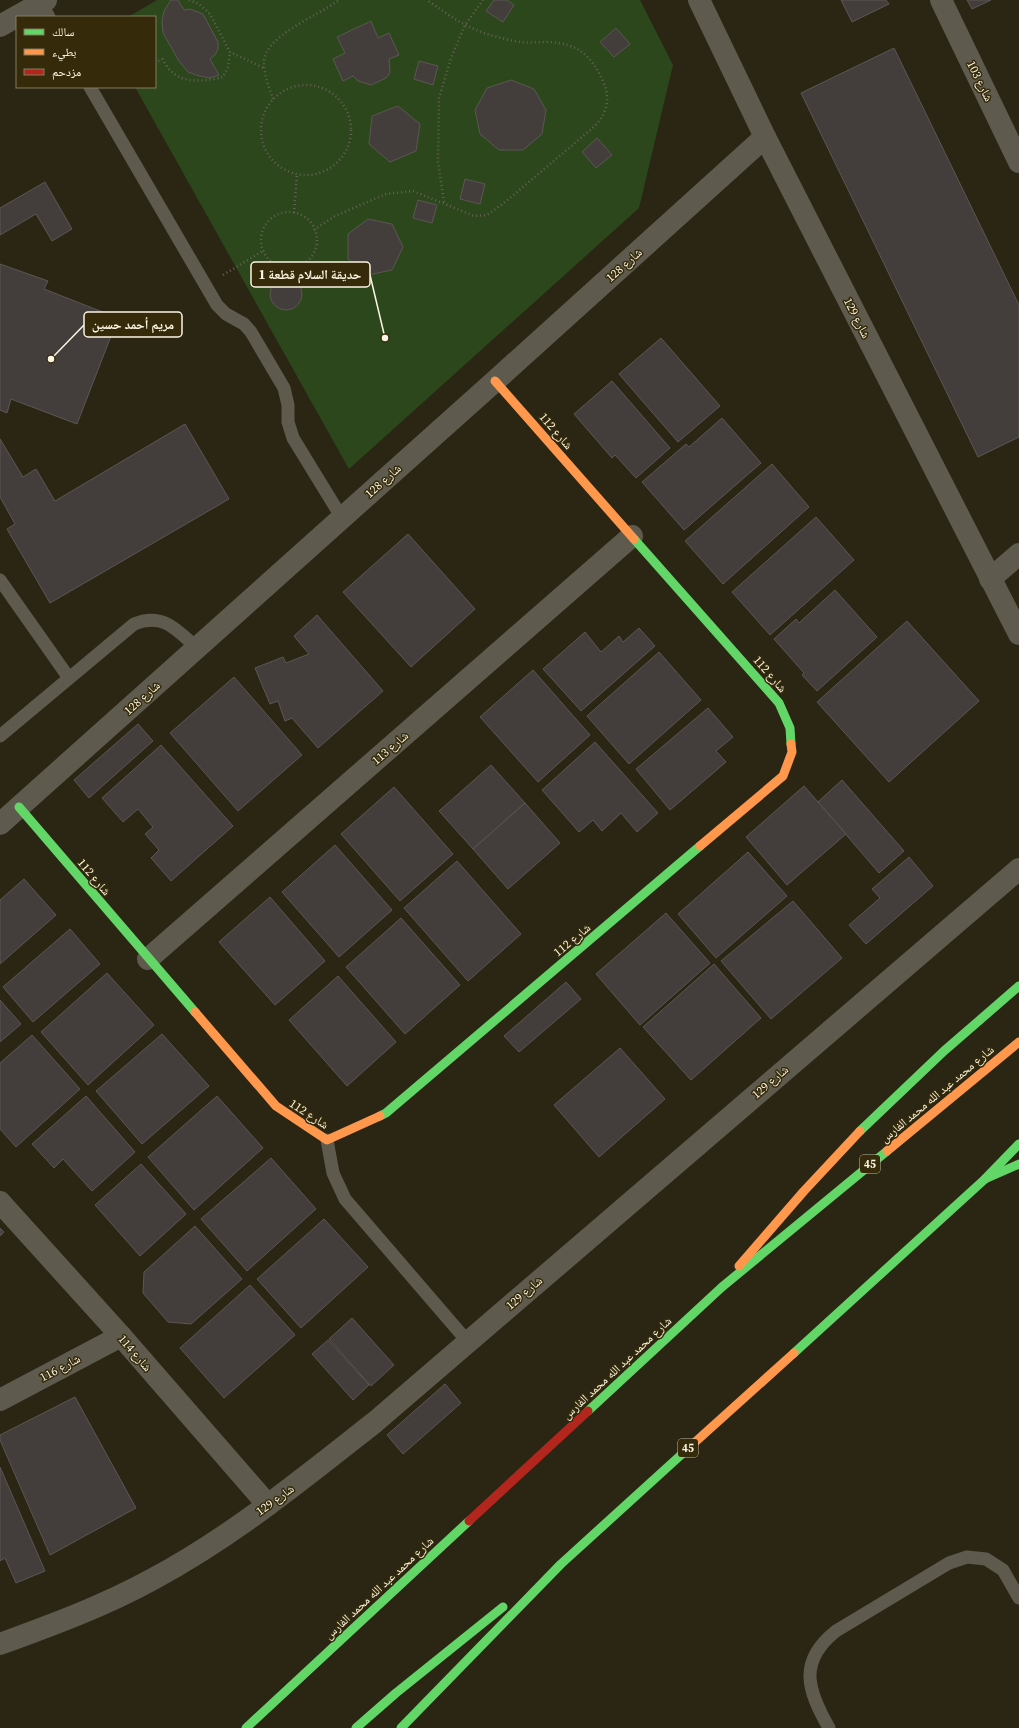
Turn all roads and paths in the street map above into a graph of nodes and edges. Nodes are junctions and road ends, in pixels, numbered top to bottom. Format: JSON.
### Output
{"nodes":[{"id":1,"x":189,"y":0,"type":"edge"},
{"id":2,"x":339,"y":0,"type":"edge"},
{"id":3,"x":427,"y":0,"type":"edge"},
{"id":4,"x":483,"y":0,"type":"edge"},
{"id":5,"x":699,"y":0,"type":"edge"},
{"id":6,"x":940,"y":0,"type":"edge"},
{"id":7,"x":45,"y":7,"type":"edge"},
{"id":8,"x":24,"y":16,"type":"edge"},
{"id":9,"x":16,"y":19,"type":"edge"},
{"id":10,"x":0,"y":26,"type":"edge"},
{"id":11,"x":465,"y":26,"type":"junction"},
{"id":12,"x":230,"y":52,"type":"junction"},
{"id":13,"x":156,"y":62,"type":"edge"},
{"id":14,"x":264,"y":68,"type":"junction"},
{"id":15,"x":91,"y":88,"type":"edge"},
{"id":16,"x":273,"y":99,"type":"junction"},
{"id":17,"x":765,"y":138,"type":"junction"},
{"id":18,"x":1019,"y":162,"type":"edge"},
{"id":19,"x":297,"y":174,"type":"junction"},
{"id":20,"x":444,"y":203,"type":"junction"},
{"id":21,"x":294,"y":213,"type":"junction"},
{"id":22,"x":314,"y":230,"type":"junction"},
{"id":23,"x":264,"y":251,"type":"junction"},
{"id":24,"x":206,"y":286,"type":"junction"},
{"id":25,"x":495,"y":381,"type":"junction"},
{"id":26,"x":342,"y":518,"type":"junction"},
{"id":27,"x":632,"y":536,"type":"junction"},
{"id":28,"x":1019,"y":554,"type":"edge"},
{"id":29,"x":990,"y":579,"type":"junction"},
{"id":30,"x":0,"y":580,"type":"edge"},
{"id":31,"x":1019,"y":634,"type":"edge"},
{"id":32,"x":197,"y":648,"type":"junction"},
{"id":33,"x":68,"y":678,"type":"junction"},
{"id":34,"x":0,"y":736,"type":"edge"},
{"id":35,"x":6,"y":817,"type":"edge"},
{"id":36,"x":1015,"y":870,"type":"edge"},
{"id":37,"x":148,"y":959,"type":"junction"},
{"id":38,"x":1019,"y":986,"type":"edge"},
{"id":39,"x":1019,"y":1042,"type":"edge"},
{"id":40,"x":327,"y":1140,"type":"junction"},
{"id":41,"x":1019,"y":1144,"type":"edge"},
{"id":42,"x":1019,"y":1164,"type":"edge"},
{"id":43,"x":985,"y":1179,"type":"junction"},
{"id":44,"x":0,"y":1202,"type":"edge"},
{"id":45,"x":722,"y":1287,"type":"junction"},
{"id":46,"x":121,"y":1336,"type":"junction"},
{"id":47,"x":468,"y":1342,"type":"junction"},
{"id":48,"x":0,"y":1400,"type":"edge"},
{"id":49,"x":268,"y":1505,"type":"junction"},
{"id":50,"x":561,"y":1564,"type":"junction"},
{"id":51,"x":1019,"y":1598,"type":"edge"},
{"id":52,"x":0,"y":1644,"type":"edge"},
{"id":53,"x":246,"y":1728,"type":"edge"},
{"id":54,"x":356,"y":1728,"type":"edge"},
{"id":55,"x":401,"y":1728,"type":"edge"},
{"id":56,"x":829,"y":1728,"type":"edge"}],
"edges":[{"from":1,"to":12,"type":"path"},
{"from":2,"to":14,"type":"path"},
{"from":3,"to":11,"type":"path"},
{"from":4,"to":11,"type":"path"},
{"from":5,"to":17,"type":"street","name":"شارع 129"},
{"from":6,"to":18,"type":"street","name":"شارع 103"},
{"from":7,"to":8,"type":"street"},
{"from":9,"to":10,"type":"street"},
{"from":11,"to":20,"type":"path"},
{"from":11,"to":20,"type":"path"},
{"from":12,"to":13,"type":"path"},
{"from":12,"to":14,"type":"path"},
{"from":14,"to":16,"type":"path"},
{"from":15,"to":24,"type":"lane"},
{"from":16,"to":19,"type":"path"},
{"from":16,"to":19,"type":"path"},
{"from":17,"to":25,"type":"street","name":"شارع 128"},
{"from":17,"to":29,"type":"street","name":"شارع 129"},
{"from":19,"to":21,"type":"path"},
{"from":20,"to":22,"type":"path"},
{"from":21,"to":22,"type":"path"},
{"from":21,"to":23,"type":"path"},
{"from":22,"to":23,"type":"path"},
{"from":23,"to":24,"type":"path"},
{"from":24,"to":26,"type":"lane"},
{"from":25,"to":26,"type":"street","name":"شارع 128"},
{"from":25,"to":27,"type":"main road","name":"شارع 112"},
{"from":26,"to":32,"type":"street","name":"شارع 128"},
{"from":27,"to":37,"type":"street","name":"شارع 113"},
{"from":27,"to":40,"type":"main road","name":"شارع 112"},
{"from":28,"to":29,"type":"street"},
{"from":29,"to":31,"type":"street","name":"شارع 129"},
{"from":30,"to":33,"type":"lane"},
{"from":32,"to":33,"type":"lane"},
{"from":32,"to":35,"type":"street","name":"شارع 128"},
{"from":33,"to":34,"type":"lane"},
{"from":35,"to":37,"type":"main road","name":"شارع 112"},
{"from":36,"to":47,"type":"street","name":"شارع 129"},
{"from":37,"to":40,"type":"main road","name":"شارع 112"},
{"from":38,"to":45,"type":"main road"},
{"from":39,"to":45,"type":"main road","name":"شارع محمد عبد الله محمد الفارس","number":"45"},
{"from":40,"to":47,"type":"lane"},
{"from":41,"to":43,"type":"main road","number":"45"},
{"from":42,"to":43,"type":"main road"},
{"from":43,"to":50,"type":"main road","number":"45"},
{"from":44,"to":46,"type":"street","name":"شارع 114"},
{"from":45,"to":53,"type":"main road","name":"شارع محمد عبد الله محمد الفارس","number":"45"},
{"from":46,"to":48,"type":"street","name":"شارع 116"},
{"from":46,"to":49,"type":"street","name":"شارع 114"},
{"from":47,"to":49,"type":"street","name":"شارع 129"},
{"from":49,"to":52,"type":"street","name":"شارع 129"},
{"from":50,"to":54,"type":"main road"},
{"from":50,"to":55,"type":"main road","number":"45"},
{"from":51,"to":56,"type":"lane"}]}
